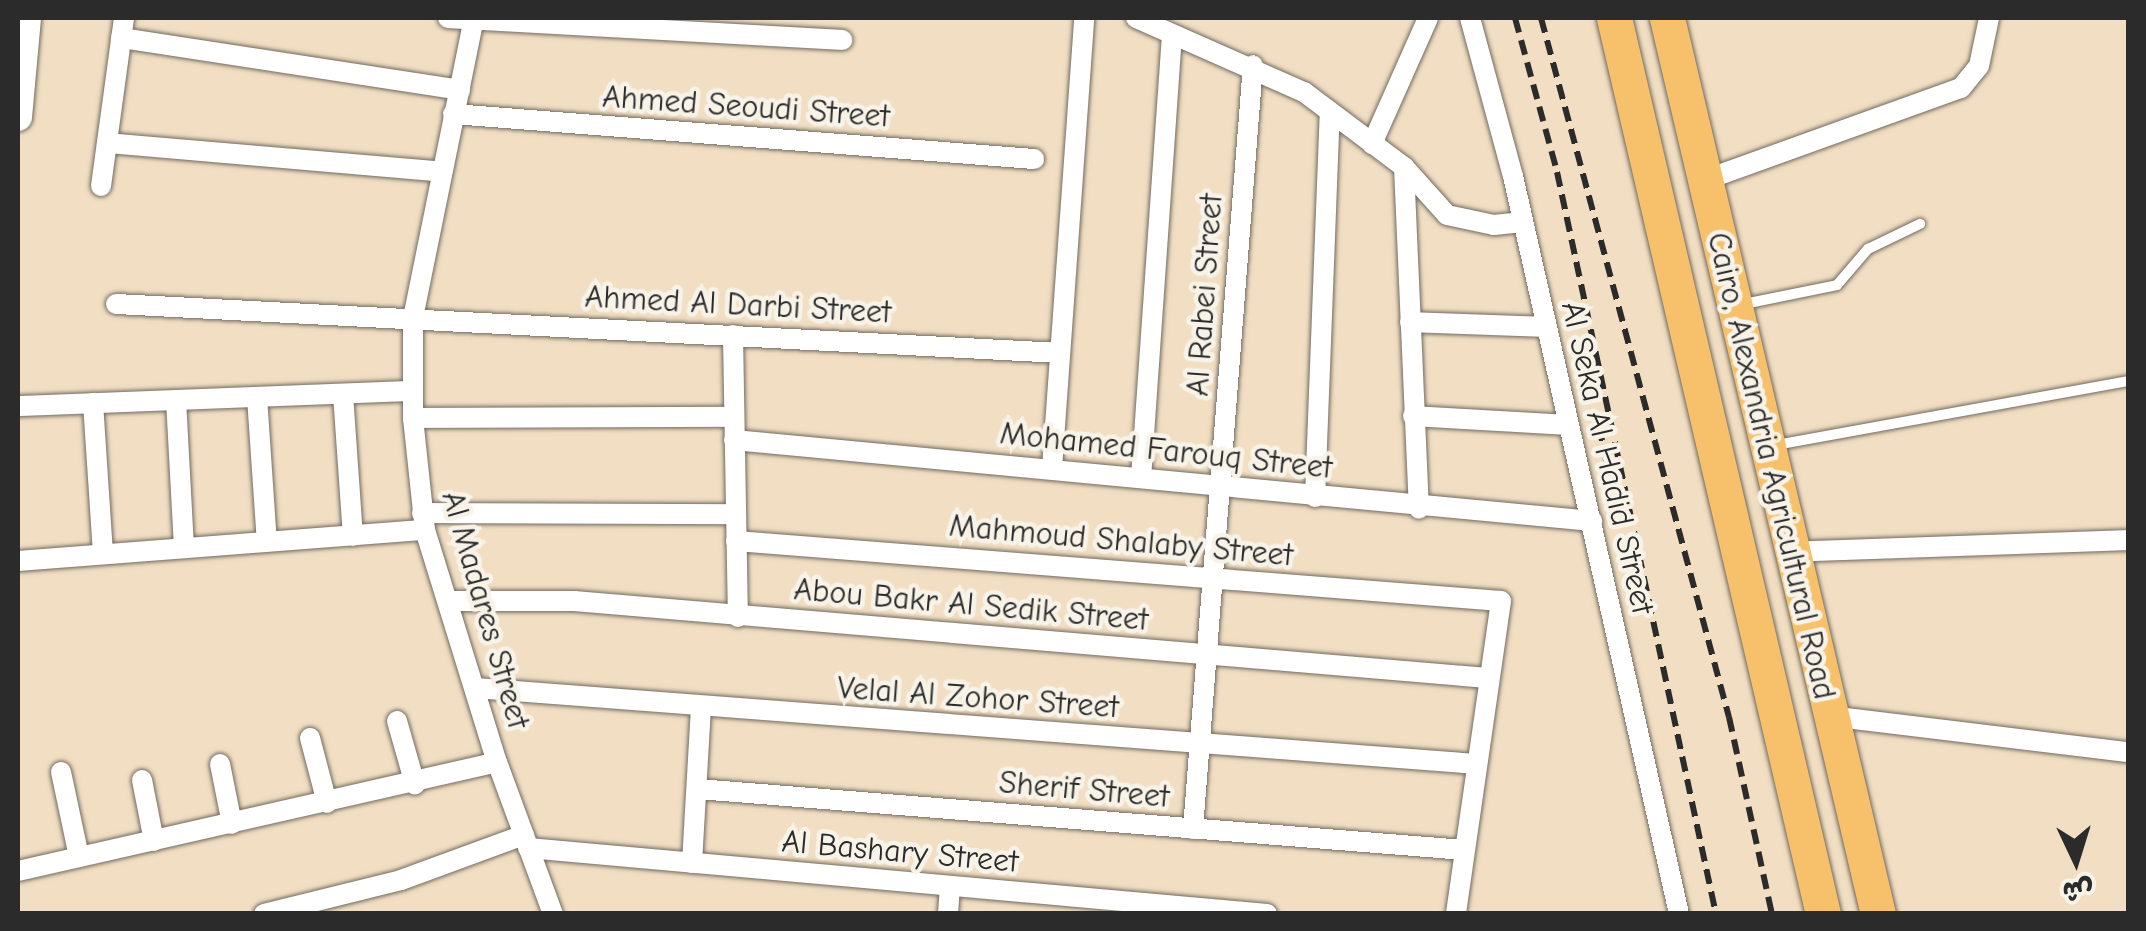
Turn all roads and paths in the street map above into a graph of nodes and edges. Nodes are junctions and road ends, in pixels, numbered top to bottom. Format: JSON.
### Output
{"nodes":[{"id":1,"x":27,"y":18,"type":"edge"},
{"id":2,"x":448,"y":18,"type":"edge"},
{"id":3,"x":1084,"y":18,"type":"edge"},
{"id":4,"x":1136,"y":18,"type":"edge"},
{"id":5,"x":1428,"y":18,"type":"edge"},
{"id":6,"x":1470,"y":18,"type":"edge"},
{"id":7,"x":1614,"y":18,"type":"edge"},
{"id":8,"x":1666,"y":18,"type":"edge"},
{"id":9,"x":1989,"y":18,"type":"edge"},
{"id":10,"x":474,"y":20,"type":"edge"},
{"id":11,"x":122,"y":28,"type":"edge"},
{"id":12,"x":1172,"y":35,"type":"junction"},
{"id":13,"x":842,"y":40,"type":"dead end"},
{"id":14,"x":1253,"y":65,"type":"junction"},
{"id":15,"x":460,"y":90,"type":"junction"},
{"id":16,"x":1330,"y":113,"type":"junction"},
{"id":17,"x":454,"y":114,"type":"junction"},
{"id":18,"x":18,"y":117,"type":"edge"},
{"id":19,"x":106,"y":143,"type":"junction"},
{"id":20,"x":1372,"y":144,"type":"junction"},
{"id":21,"x":1034,"y":158,"type":"dead end"},
{"id":22,"x":1404,"y":167,"type":"junction"},
{"id":23,"x":442,"y":172,"type":"junction"},
{"id":24,"x":1706,"y":180,"type":"junction"},
{"id":25,"x":101,"y":186,"type":"dead end"},
{"id":26,"x":1523,"y":222,"type":"junction"},
{"id":27,"x":1920,"y":224,"type":"dead end"},
{"id":28,"x":116,"y":304,"type":"dead end"},
{"id":29,"x":1734,"y":306,"type":"junction"},
{"id":30,"x":413,"y":316,"type":"junction"},
{"id":31,"x":1410,"y":322,"type":"junction"},
{"id":32,"x":1545,"y":327,"type":"junction"},
{"id":33,"x":733,"y":334,"type":"junction"},
{"id":34,"x":1060,"y":353,"type":"junction"},
{"id":35,"x":2128,"y":381,"type":"edge"},
{"id":36,"x":412,"y":391,"type":"junction"},
{"id":37,"x":343,"y":394,"type":"junction"},
{"id":38,"x":257,"y":397,"type":"junction"},
{"id":39,"x":176,"y":400,"type":"junction"},
{"id":40,"x":92,"y":403,"type":"junction"},
{"id":41,"x":18,"y":406,"type":"edge"},
{"id":42,"x":1413,"y":416,"type":"junction"},
{"id":43,"x":734,"y":417,"type":"junction"},
{"id":44,"x":412,"y":418,"type":"junction"},
{"id":45,"x":1568,"y":424,"type":"junction"},
{"id":46,"x":734,"y":440,"type":"junction"},
{"id":47,"x":1765,"y":447,"type":"junction"},
{"id":48,"x":1052,"y":468,"type":"junction"},
{"id":49,"x":1141,"y":478,"type":"junction"},
{"id":50,"x":1221,"y":486,"type":"junction"},
{"id":51,"x":1315,"y":497,"type":"junction"},
{"id":52,"x":1419,"y":509,"type":"junction"},
{"id":53,"x":736,"y":514,"type":"junction"},
{"id":54,"x":1592,"y":521,"type":"junction"},
{"id":55,"x":424,"y":522,"type":"junction"},
{"id":56,"x":353,"y":536,"type":"junction"},
{"id":57,"x":2128,"y":540,"type":"edge"},
{"id":58,"x":736,"y":541,"type":"junction"},
{"id":59,"x":267,"y":542,"type":"junction"},
{"id":60,"x":184,"y":548,"type":"junction"},
{"id":61,"x":1788,"y":552,"type":"junction"},
{"id":62,"x":103,"y":554,"type":"junction"},
{"id":63,"x":18,"y":561,"type":"edge"},
{"id":64,"x":1213,"y":578,"type":"junction"},
{"id":65,"x":449,"y":601,"type":"junction"},
{"id":66,"x":738,"y":617,"type":"junction"},
{"id":67,"x":1207,"y":655,"type":"junction"},
{"id":68,"x":1488,"y":678,"type":"junction"},
{"id":69,"x":475,"y":688,"type":"junction"},
{"id":70,"x":701,"y":708,"type":"junction"},
{"id":71,"x":1829,"y":716,"type":"junction"},
{"id":72,"x":397,"y":720,"type":"dead end"},
{"id":73,"x":310,"y":738,"type":"dead end"},
{"id":74,"x":1200,"y":744,"type":"junction"},
{"id":75,"x":2128,"y":752,"type":"edge"},
{"id":76,"x":496,"y":762,"type":"junction"},
{"id":77,"x":220,"y":764,"type":"dead end"},
{"id":78,"x":1476,"y":764,"type":"junction"},
{"id":79,"x":61,"y":772,"type":"dead end"},
{"id":80,"x":142,"y":780,"type":"dead end"},
{"id":81,"x":415,"y":784,"type":"junction"},
{"id":82,"x":698,"y":789,"type":"junction"},
{"id":83,"x":327,"y":803,"type":"junction"},
{"id":84,"x":232,"y":824,"type":"junction"},
{"id":85,"x":1193,"y":829,"type":"junction"},
{"id":86,"x":154,"y":841,"type":"junction"},
{"id":87,"x":526,"y":841,"type":"junction"},
{"id":88,"x":1465,"y":850,"type":"junction"},
{"id":89,"x":79,"y":857,"type":"junction"},
{"id":90,"x":692,"y":863,"type":"junction"},
{"id":91,"x":18,"y":870,"type":"edge"},
{"id":92,"x":950,"y":888,"type":"junction"},
{"id":93,"x":1168,"y":909,"type":"edge"},
{"id":94,"x":1251,"y":913,"type":"edge"},
{"id":95,"x":264,"y":914,"type":"edge"},
{"id":96,"x":553,"y":914,"type":"edge"},
{"id":97,"x":948,"y":914,"type":"edge"},
{"id":98,"x":1266,"y":914,"type":"edge"},
{"id":99,"x":1456,"y":914,"type":"edge"},
{"id":100,"x":1678,"y":914,"type":"edge"},
{"id":101,"x":1824,"y":914,"type":"edge"},
{"id":102,"x":1878,"y":914,"type":"edge"}],
"edges":[{"from":1,"to":18,"type":"street"},
{"from":2,"to":10,"type":"street"},
{"from":3,"to":34,"type":"street"},
{"from":4,"to":12,"type":"street"},
{"from":5,"to":20,"type":"street"},
{"from":6,"to":26,"type":"street","name":"Al Seka Al Hadid Street"},
{"from":7,"to":101,"type":"highway","name":"Cairo, Alexandria Agricultural Road"},
{"from":8,"to":24,"type":"highway","name":"Cairo, Alexandria Agricultural Road"},
{"from":9,"to":24,"type":"street"},
{"from":10,"to":13,"type":"street"},
{"from":10,"to":15,"type":"street","name":"Al Madares Street"},
{"from":11,"to":15,"type":"street"},
{"from":11,"to":19,"type":"street"},
{"from":12,"to":14,"type":"street"},
{"from":12,"to":49,"type":"street"},
{"from":14,"to":16,"type":"street"},
{"from":14,"to":50,"type":"street","name":"Al Rabei Street"},
{"from":15,"to":17,"type":"street","name":"Al Madares Street"},
{"from":16,"to":20,"type":"street"},
{"from":16,"to":51,"type":"street"},
{"from":17,"to":21,"type":"street","name":"Ahmed Seoudi Street"},
{"from":17,"to":23,"type":"street","name":"Al Madares Street"},
{"from":19,"to":23,"type":"street"},
{"from":19,"to":25,"type":"street"},
{"from":20,"to":22,"type":"street"},
{"from":22,"to":26,"type":"street"},
{"from":22,"to":31,"type":"street"},
{"from":23,"to":30,"type":"street","name":"Al Madares Street"},
{"from":24,"to":29,"type":"highway","name":"Cairo, Alexandria Agricultural Road"},
{"from":26,"to":32,"type":"street","name":"Al Seka Al Hadid Street"},
{"from":27,"to":29,"type":"lane"},
{"from":28,"to":30,"type":"street","name":"Ahmed Al Darbi Street"},
{"from":29,"to":47,"type":"highway","name":"Cairo, Alexandria Agricultural Road"},
{"from":30,"to":33,"type":"street","name":"Ahmed Al Darbi Street"},
{"from":30,"to":36,"type":"street","name":"Al Madares Street"},
{"from":31,"to":32,"type":"street"},
{"from":31,"to":42,"type":"street"},
{"from":32,"to":45,"type":"street","name":"Al Seka Al Hadid Street"},
{"from":33,"to":34,"type":"street","name":"Ahmed Al Darbi Street"},
{"from":33,"to":43,"type":"street"},
{"from":34,"to":48,"type":"street"},
{"from":35,"to":47,"type":"lane"},
{"from":36,"to":37,"type":"street"},
{"from":36,"to":44,"type":"street","name":"Al Madares Street"},
{"from":37,"to":38,"type":"street"},
{"from":37,"to":56,"type":"street"},
{"from":38,"to":39,"type":"street"},
{"from":38,"to":59,"type":"street"},
{"from":39,"to":40,"type":"street"},
{"from":39,"to":60,"type":"street"},
{"from":40,"to":41,"type":"street"},
{"from":40,"to":62,"type":"street"},
{"from":42,"to":45,"type":"street"},
{"from":42,"to":52,"type":"street"},
{"from":43,"to":44,"type":"street"},
{"from":43,"to":46,"type":"street"},
{"from":44,"to":55,"type":"street","name":"Al Madares Street"},
{"from":45,"to":54,"type":"street","name":"Al Seka Al Hadid Street"},
{"from":46,"to":48,"type":"street","name":"Mohamed Farouq Street"},
{"from":46,"to":53,"type":"street"},
{"from":47,"to":61,"type":"highway","name":"Cairo, Alexandria Agricultural Road"},
{"from":48,"to":49,"type":"street","name":"Mohamed Farouq Street"},
{"from":49,"to":50,"type":"street","name":"Mohamed Farouq Street"},
{"from":50,"to":51,"type":"street","name":"Mohamed Farouq Street"},
{"from":50,"to":64,"type":"street","name":"Al Rabei Street"},
{"from":51,"to":52,"type":"street","name":"Mohamed Farouq Street"},
{"from":52,"to":54,"type":"street","name":"Mohamed Farouq Street"},
{"from":53,"to":55,"type":"street"},
{"from":53,"to":58,"type":"street"},
{"from":54,"to":100,"type":"street","name":"Al Seka Al Hadid Street"},
{"from":55,"to":56,"type":"street"},
{"from":55,"to":65,"type":"street","name":"Al Madares Street"},
{"from":56,"to":59,"type":"street"},
{"from":57,"to":61,"type":"street"},
{"from":58,"to":64,"type":"street","name":"Mahmoud Shalaby Street"},
{"from":58,"to":66,"type":"street"},
{"from":59,"to":60,"type":"street"},
{"from":60,"to":62,"type":"street"},
{"from":61,"to":71,"type":"highway","name":"Cairo, Alexandria Agricultural Road"},
{"from":62,"to":63,"type":"street"},
{"from":64,"to":67,"type":"street","name":"Al Rabei Street"},
{"from":64,"to":68,"type":"street","name":"Mahmoud Shalaby Street"},
{"from":65,"to":66,"type":"street","name":"Abou Bakr Al Sedik Street"},
{"from":65,"to":69,"type":"street","name":"Al Madares Street"},
{"from":66,"to":67,"type":"street","name":"Abou Bakr Al Sedik Street"},
{"from":67,"to":68,"type":"street","name":"Abou Bakr Al Sedik Street"},
{"from":67,"to":74,"type":"street","name":"Al Rabei Street"},
{"from":68,"to":78,"type":"street"},
{"from":69,"to":70,"type":"street","name":"Velal Al Zohor Street"},
{"from":69,"to":76,"type":"street","name":"Al Madares Street"},
{"from":70,"to":74,"type":"street","name":"Velal Al Zohor Street"},
{"from":70,"to":82,"type":"street"},
{"from":71,"to":75,"type":"street"},
{"from":71,"to":102,"type":"highway","name":"Cairo, Alexandria Agricultural Road"},
{"from":72,"to":81,"type":"street"},
{"from":73,"to":83,"type":"street"},
{"from":74,"to":78,"type":"street","name":"Velal Al Zohor Street"},
{"from":74,"to":85,"type":"street","name":"Al Rabei Street"},
{"from":76,"to":81,"type":"street"},
{"from":76,"to":87,"type":"street","name":"Al Madares Street"},
{"from":77,"to":84,"type":"street"},
{"from":78,"to":88,"type":"street"},
{"from":79,"to":89,"type":"street"},
{"from":80,"to":86,"type":"street"},
{"from":81,"to":83,"type":"street"},
{"from":82,"to":85,"type":"street","name":"Sherif Street"},
{"from":82,"to":90,"type":"street"},
{"from":83,"to":84,"type":"street"},
{"from":84,"to":86,"type":"street"},
{"from":85,"to":88,"type":"street","name":"Sherif Street"},
{"from":86,"to":89,"type":"street"},
{"from":87,"to":90,"type":"street","name":"Al Bashary Street"},
{"from":87,"to":95,"type":"street"},
{"from":87,"to":96,"type":"street","name":"Al Madares Street"},
{"from":88,"to":99,"type":"street"},
{"from":89,"to":91,"type":"street"},
{"from":90,"to":92,"type":"street","name":"Al Bashary Street"},
{"from":92,"to":93,"type":"street","name":"Al Bashary Street"},
{"from":92,"to":97,"type":"street"},
{"from":93,"to":94,"type":"street","name":"Al Bashary Street"},
{"from":94,"to":98,"type":"street","name":"Al Bashary Street"}]}
